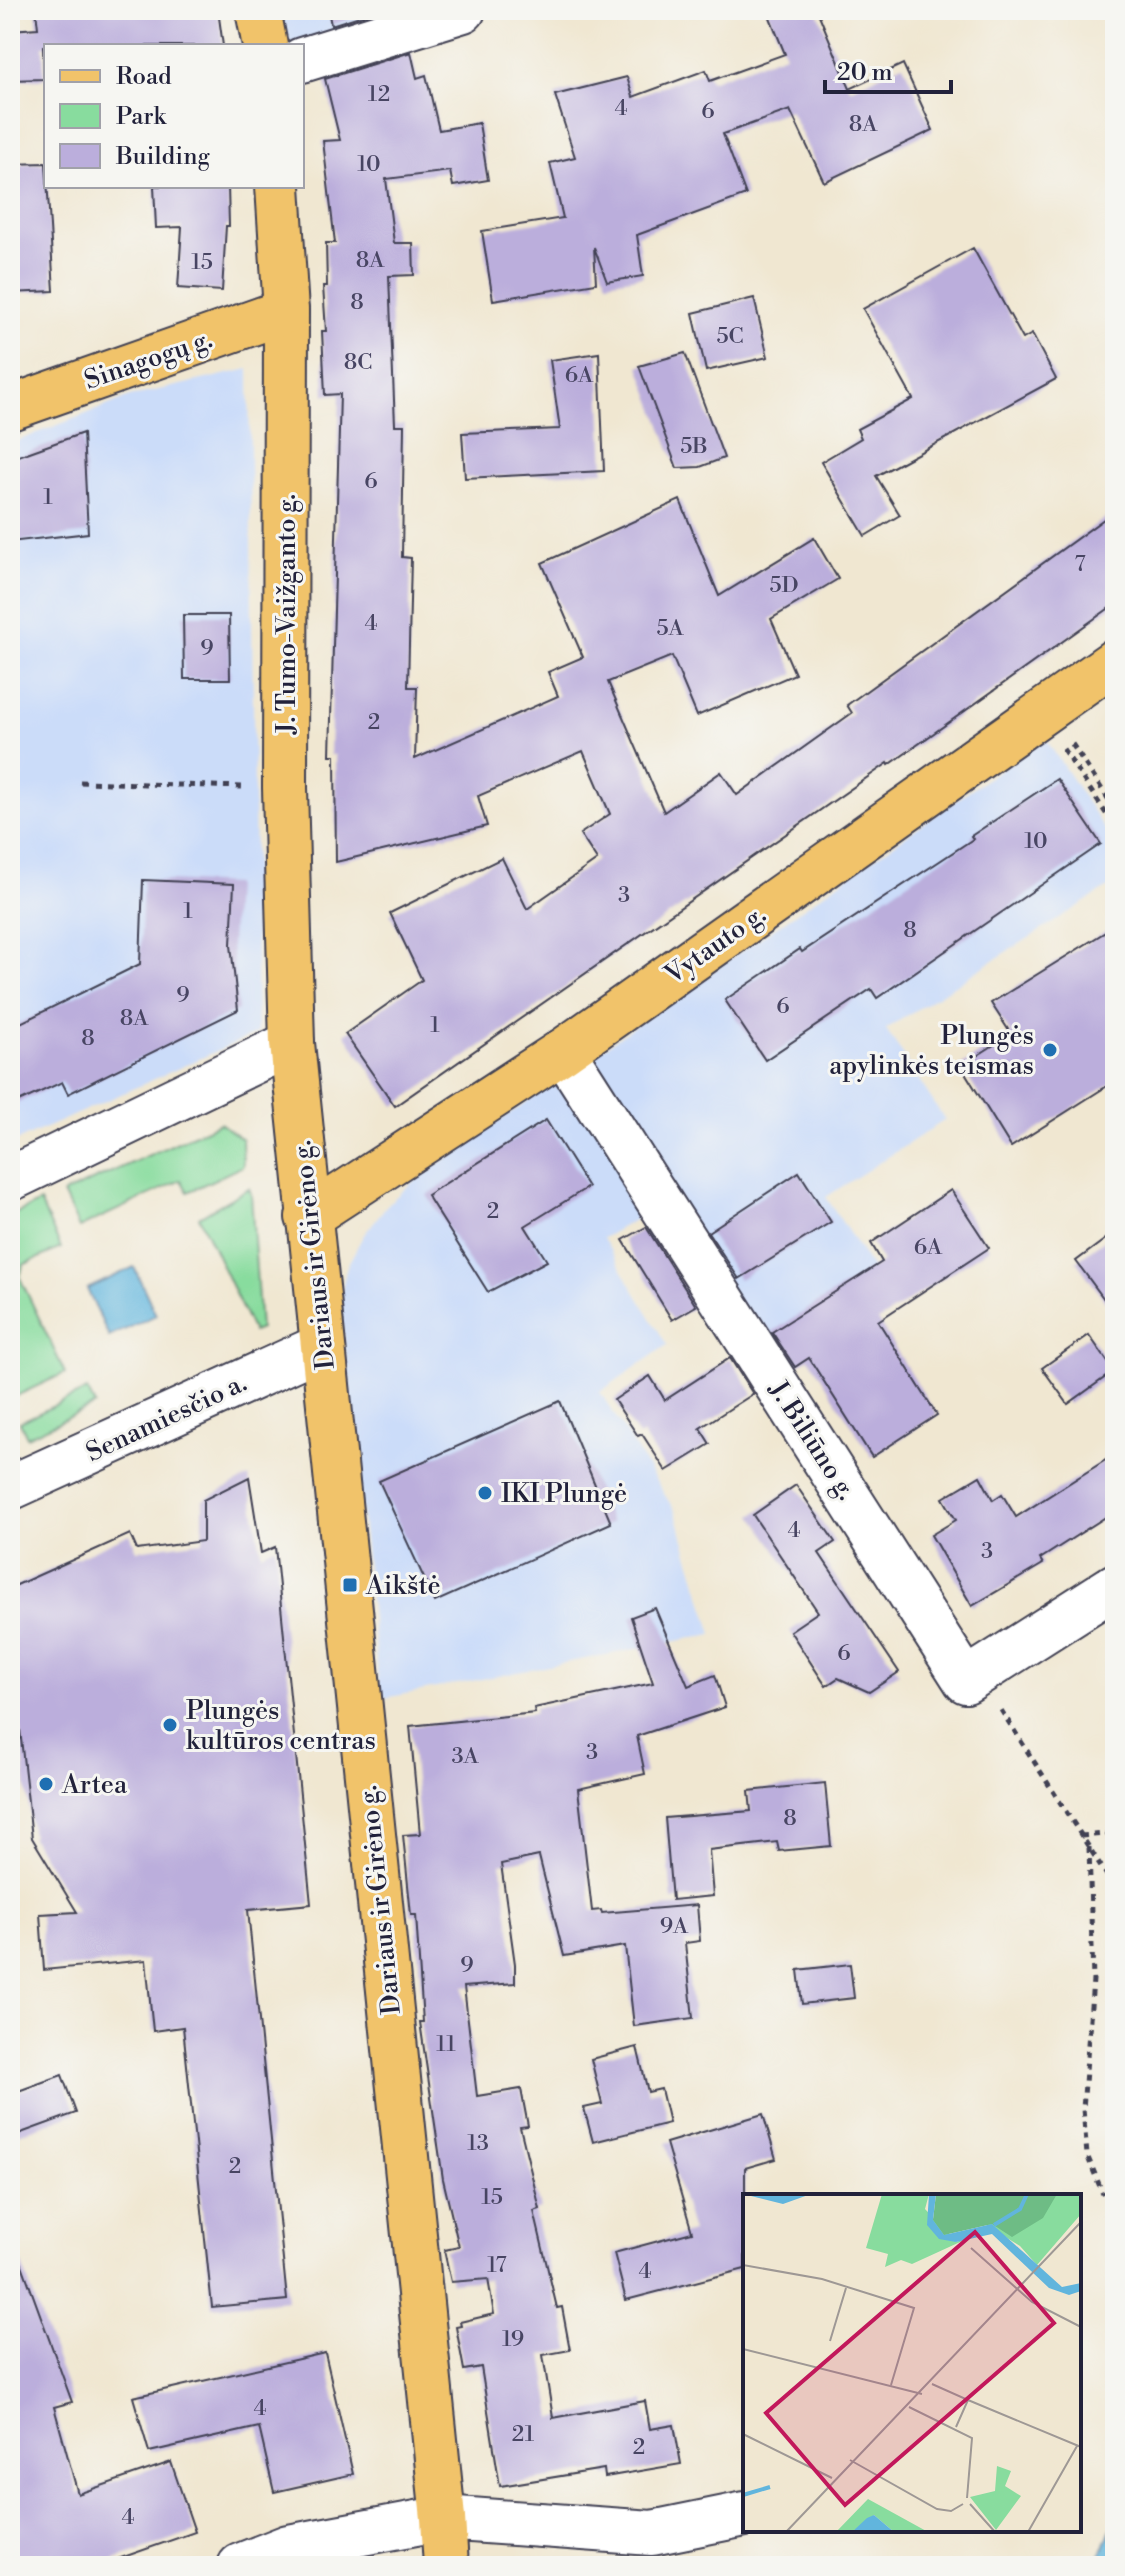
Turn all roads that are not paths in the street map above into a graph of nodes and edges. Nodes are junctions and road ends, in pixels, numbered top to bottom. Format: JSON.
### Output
{"nodes":[{"id":1,"x":258,"y":10,"type":"edge"},
{"id":2,"x":463,"y":10,"type":"edge"},
{"id":3,"x":265,"y":44,"type":"edge"},
{"id":4,"x":304,"y":59,"type":"edge"},
{"id":5,"x":278,"y":188,"type":"edge"},
{"id":6,"x":286,"y":311,"type":"junction"},
{"id":7,"x":10,"y":408,"type":"edge"},
{"id":8,"x":1115,"y":661,"type":"edge"},
{"id":9,"x":292,"y":1043,"type":"junction"},
{"id":10,"x":563,"y":1051,"type":"junction"},
{"id":11,"x":10,"y":1179,"type":"edge"},
{"id":12,"x":308,"y":1217,"type":"junction"},
{"id":13,"x":322,"y":1346,"type":"junction"},
{"id":14,"x":10,"y":1488,"type":"edge"},
{"id":15,"x":1115,"y":1586,"type":"edge"},
{"id":16,"x":743,"y":2514,"type":"edge"},
{"id":17,"x":443,"y":2518,"type":"junction"},
{"id":18,"x":240,"y":2566,"type":"edge"},
{"id":19,"x":446,"y":2566,"type":"edge"}],
"edges":[{"from":1,"to":3,"type":"main road"},
{"from":2,"to":4,"type":"street"},
{"from":5,"to":6,"type":"main road","name":"J. Tumo-Vaižganto g."},
{"from":6,"to":7,"type":"main road","name":"Sinagogų g."},
{"from":6,"to":9,"type":"main road","name":"J. Tumo-Vaižganto g."},
{"from":8,"to":10,"type":"main road","name":"Vytauto g."},
{"from":9,"to":11,"type":"street"},
{"from":9,"to":12,"type":"main road","name":"Dariaus ir Girėno g."},
{"from":10,"to":12,"type":"main road","name":"Vytauto g."},
{"from":10,"to":15,"type":"street","name":"J. Biliūno g."},
{"from":12,"to":13,"type":"main road","name":"Dariaus ir Girėno g."},
{"from":13,"to":14,"type":"street","name":"Senamiesčio a."},
{"from":13,"to":17,"type":"main road","name":"Dariaus ir Girėno g."},
{"from":16,"to":17,"type":"street"},
{"from":17,"to":18,"type":"street"},
{"from":17,"to":19,"type":"main road","name":"Dariaus ir Girėno g."}]}
